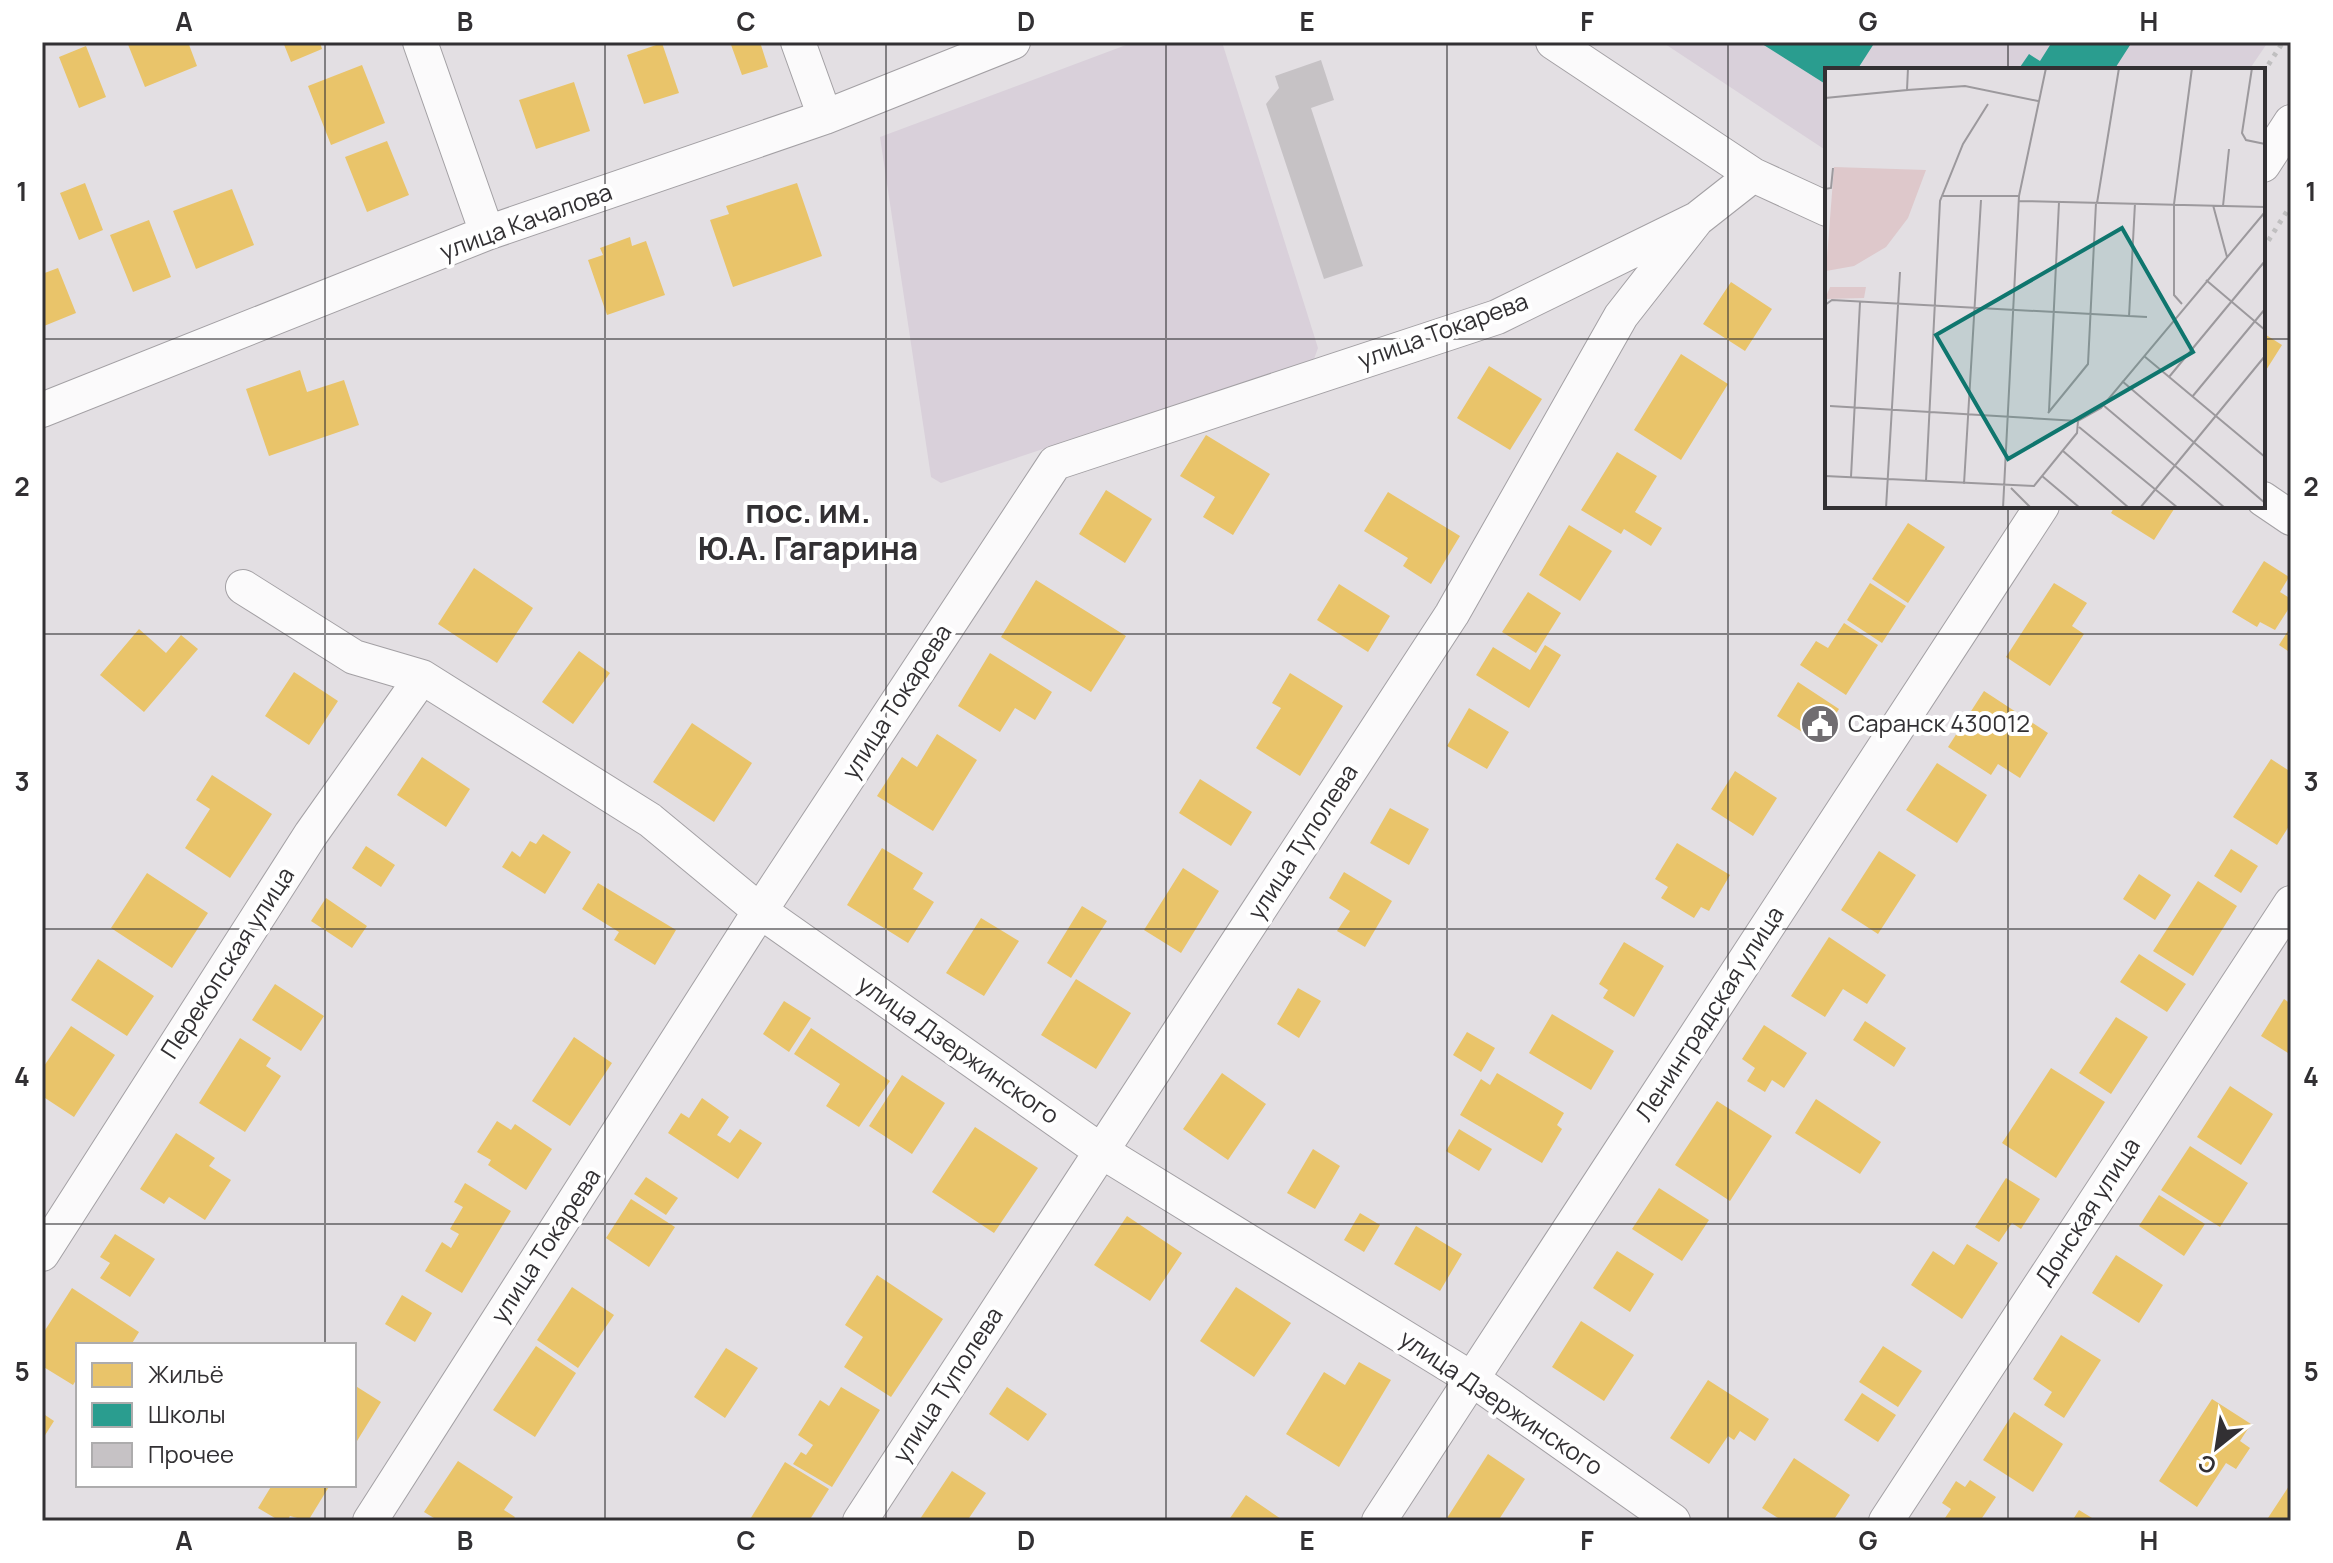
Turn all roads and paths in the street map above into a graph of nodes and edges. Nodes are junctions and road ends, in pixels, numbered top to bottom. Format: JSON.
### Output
{"nodes":[{"id":1,"x":420,"y":42,"type":"edge"},
{"id":2,"x":798,"y":42,"type":"edge"},
{"id":3,"x":1013,"y":42,"type":"edge"},
{"id":4,"x":1553,"y":42,"type":"edge"},
{"id":5,"x":2283,"y":42,"type":"edge"},
{"id":6,"x":2265,"y":70,"type":"edge"},
{"id":7,"x":825,"y":117,"type":"junction"},
{"id":8,"x":2291,"y":122,"type":"edge"},
{"id":9,"x":2265,"y":162,"type":"edge"},
{"id":10,"x":1753,"y":175,"type":"junction"},
{"id":11,"x":2291,"y":205,"type":"edge"},
{"id":12,"x":1825,"y":208,"type":"edge"},
{"id":13,"x":1697,"y":219,"type":"junction"},
{"id":14,"x":487,"y":233,"type":"junction"},
{"id":15,"x":2265,"y":246,"type":"edge"},
{"id":16,"x":42,"y":410,"type":"edge"},
{"id":17,"x":2265,"y":500,"type":"edge"},
{"id":18,"x":2041,"y":508,"type":"edge"},
{"id":19,"x":2291,"y":518,"type":"edge"},
{"id":20,"x":243,"y":587,"type":"dead end"},
{"id":21,"x":422,"y":677,"type":"junction"},
{"id":22,"x":2291,"y":903,"type":"edge"},
{"id":23,"x":760,"y":911,"type":"junction"},
{"id":24,"x":1101,"y":1151,"type":"junction"},
{"id":25,"x":42,"y":1254,"type":"edge"},
{"id":26,"x":1472,"y":1379,"type":"junction"},
{"id":27,"x":370,"y":1521,"type":"edge"},
{"id":28,"x":860,"y":1521,"type":"edge"},
{"id":29,"x":1379,"y":1521,"type":"edge"},
{"id":30,"x":1673,"y":1521,"type":"edge"},
{"id":31,"x":1886,"y":1521,"type":"edge"}],
"edges":[{"from":1,"to":14,"type":"street"},
{"from":2,"to":7,"type":"street"},
{"from":3,"to":7,"type":"street","name":"улица Качалова"},
{"from":4,"to":10,"type":"street"},
{"from":5,"to":6,"type":"path"},
{"from":7,"to":14,"type":"street","name":"улица Качалова"},
{"from":8,"to":9,"type":"street"},
{"from":10,"to":12,"type":"street"},
{"from":10,"to":13,"type":"street","name":"улица Туполева"},
{"from":11,"to":15,"type":"path"},
{"from":13,"to":23,"type":"street","name":"улица Токарева"},
{"from":13,"to":24,"type":"street","name":"улица Туполева"},
{"from":14,"to":16,"type":"street","name":"улица Качалова"},
{"from":17,"to":19,"type":"street"},
{"from":18,"to":26,"type":"street","name":"Ленинградская улица"},
{"from":20,"to":21,"type":"street","name":"улица Дзержинского"},
{"from":21,"to":23,"type":"street","name":"улица Дзержинского"},
{"from":21,"to":25,"type":"street","name":"Перекопская улица"},
{"from":22,"to":31,"type":"street","name":"Донская улица"},
{"from":23,"to":24,"type":"street","name":"улица Дзержинского"},
{"from":23,"to":27,"type":"street","name":"улица Токарева"},
{"from":24,"to":26,"type":"street","name":"улица Дзержинского"},
{"from":24,"to":28,"type":"street","name":"улица Туполева"},
{"from":26,"to":29,"type":"street","name":"Ленинградская улица"},
{"from":26,"to":30,"type":"street","name":"улица Дзержинского"}]}
